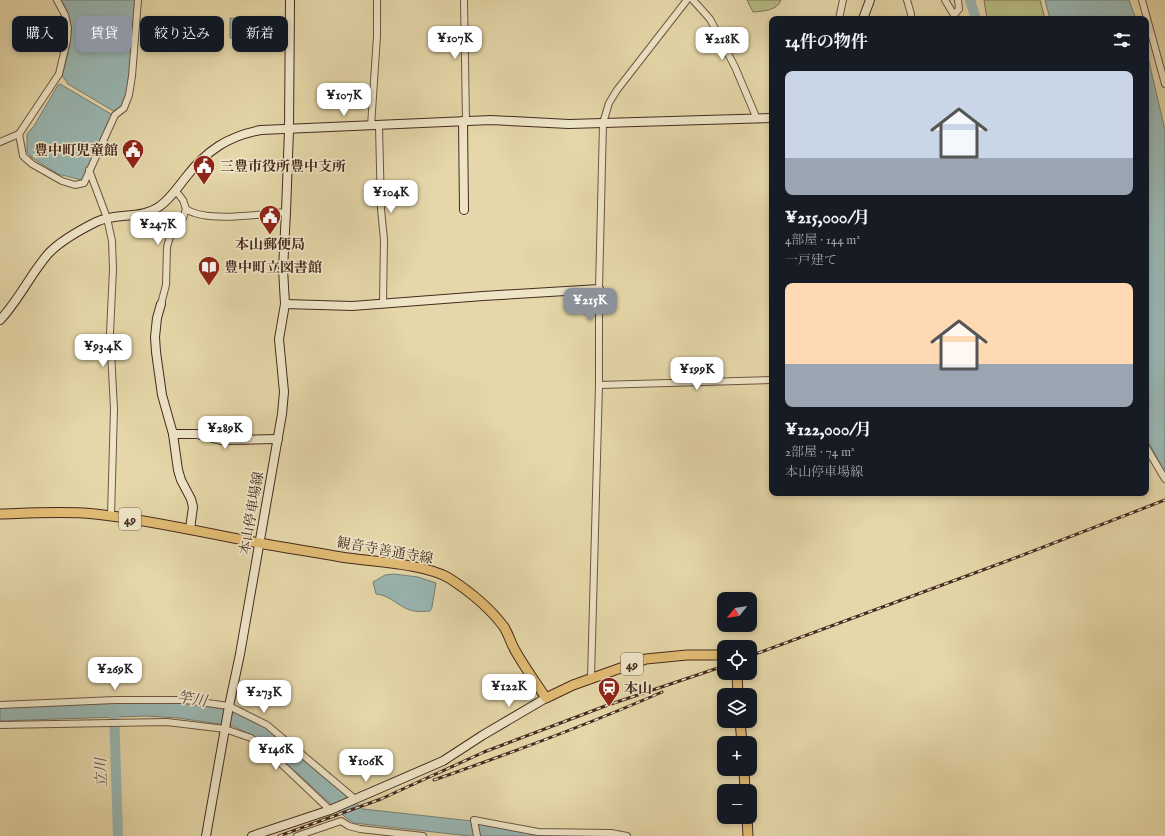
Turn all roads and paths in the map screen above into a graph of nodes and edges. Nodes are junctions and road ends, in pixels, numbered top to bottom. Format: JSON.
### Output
{"nodes":[{"id":1,"x":57,"y":0,"type":"edge"},
{"id":2,"x":138,"y":0,"type":"edge"},
{"id":3,"x":290,"y":0,"type":"edge"},
{"id":4,"x":377,"y":0,"type":"edge"},
{"id":5,"x":464,"y":0,"type":"edge"},
{"id":6,"x":687,"y":0,"type":"edge"},
{"id":7,"x":693,"y":0,"type":"edge"},
{"id":8,"x":843,"y":0,"type":"edge"},
{"id":9,"x":870,"y":0,"type":"edge"},
{"id":10,"x":907,"y":0,"type":"edge"},
{"id":11,"x":945,"y":0,"type":"edge"},
{"id":12,"x":958,"y":0,"type":"edge"},
{"id":13,"x":1142,"y":0,"type":"edge"},
{"id":14,"x":840,"y":16,"type":"edge"},
{"id":15,"x":864,"y":16,"type":"edge"},
{"id":16,"x":911,"y":16,"type":"edge"},
{"id":17,"x":954,"y":16,"type":"edge"},
{"id":18,"x":956,"y":16,"type":"edge"},
{"id":19,"x":1146,"y":16,"type":"edge"},
{"id":20,"x":1149,"y":26,"type":"edge"},
{"id":21,"x":1165,"y":84,"type":"edge"},
{"id":22,"x":769,"y":118,"type":"edge"},
{"id":23,"x":757,"y":119,"type":"junction"},
{"id":24,"x":464,"y":121,"type":"junction"},
{"id":25,"x":603,"y":123,"type":"junction"},
{"id":26,"x":375,"y":126,"type":"junction"},
{"id":27,"x":289,"y":130,"type":"junction"},
{"id":28,"x":19,"y":134,"type":"junction"},
{"id":29,"x":0,"y":142,"type":"edge"},
{"id":30,"x":89,"y":170,"type":"junction"},
{"id":31,"x":175,"y":190,"type":"junction"},
{"id":32,"x":186,"y":209,"type":"junction"},
{"id":33,"x":464,"y":210,"type":"dead end"},
{"id":34,"x":286,"y":212,"type":"junction"},
{"id":35,"x":107,"y":218,"type":"junction"},
{"id":36,"x":599,"y":289,"type":"junction"},
{"id":37,"x":383,"y":303,"type":"junction"},
{"id":38,"x":161,"y":304,"type":"joint"},
{"id":39,"x":285,"y":304,"type":"junction"},
{"id":40,"x":0,"y":320,"type":"edge"},
{"id":41,"x":769,"y":380,"type":"edge"},
{"id":42,"x":600,"y":385,"type":"junction"},
{"id":43,"x":173,"y":434,"type":"junction"},
{"id":44,"x":278,"y":439,"type":"junction"},
{"id":45,"x":1149,"y":452,"type":"edge"},
{"id":46,"x":1165,"y":479,"type":"edge"},
{"id":47,"x":0,"y":514,"type":"edge"},
{"id":48,"x":111,"y":516,"type":"junction"},
{"id":49,"x":190,"y":529,"type":"junction"},
{"id":50,"x":259,"y":543,"type":"junction"},
{"id":51,"x":717,"y":655,"type":"edge"},
{"id":52,"x":591,"y":678,"type":"junction"},
{"id":53,"x":546,"y":698,"type":"junction"},
{"id":54,"x":0,"y":705,"type":"edge"},
{"id":55,"x":228,"y":707,"type":"junction"},
{"id":56,"x":0,"y":725,"type":"edge"},
{"id":57,"x":225,"y":727,"type":"junction"},
{"id":58,"x":355,"y":799,"type":"junction"},
{"id":59,"x":330,"y":810,"type":"junction"},
{"id":60,"x":747,"y":824,"type":"edge"},
{"id":61,"x":206,"y":836,"type":"edge"},
{"id":62,"x":252,"y":836,"type":"edge"},
{"id":63,"x":297,"y":836,"type":"edge"},
{"id":64,"x":423,"y":836,"type":"edge"},
{"id":65,"x":478,"y":836,"type":"edge"},
{"id":66,"x":627,"y":836,"type":"edge"},
{"id":67,"x":748,"y":836,"type":"edge"}],
"edges":[{"from":1,"to":28,"type":"street"},
{"from":2,"to":30,"type":"street"},
{"from":3,"to":27,"type":"street","name":"本山停車場線"},
{"from":4,"to":26,"type":"street"},
{"from":5,"to":24,"type":"street"},
{"from":6,"to":25,"type":"street"},
{"from":7,"to":23,"type":"street"},
{"from":8,"to":14,"type":"street"},
{"from":9,"to":15,"type":"street"},
{"from":10,"to":16,"type":"street"},
{"from":11,"to":17,"type":"street"},
{"from":12,"to":18,"type":"street"},
{"from":13,"to":19,"type":"street"},
{"from":20,"to":21,"type":"street"},
{"from":22,"to":23,"type":"street"},
{"from":23,"to":25,"type":"street"},
{"from":24,"to":25,"type":"street"},
{"from":24,"to":26,"type":"street"},
{"from":24,"to":33,"type":"street"},
{"from":25,"to":36,"type":"street"},
{"from":26,"to":27,"type":"street"},
{"from":26,"to":37,"type":"street"},
{"from":27,"to":31,"type":"street"},
{"from":27,"to":34,"type":"street","name":"本山停車場線"},
{"from":28,"to":29,"type":"street"},
{"from":28,"to":30,"type":"street"},
{"from":30,"to":35,"type":"street"},
{"from":31,"to":32,"type":"street"},
{"from":31,"to":35,"type":"street"},
{"from":32,"to":34,"type":"street"},
{"from":32,"to":38,"type":"street"},
{"from":34,"to":39,"type":"street","name":"本山停車場線"},
{"from":35,"to":40,"type":"street"},
{"from":35,"to":48,"type":"street"},
{"from":36,"to":37,"type":"street"},
{"from":36,"to":42,"type":"street"},
{"from":37,"to":39,"type":"street"},
{"from":38,"to":43,"type":"street"},
{"from":39,"to":44,"type":"street","name":"本山停車場線"},
{"from":41,"to":42,"type":"street"},
{"from":42,"to":52,"type":"street"},
{"from":43,"to":44,"type":"street"},
{"from":43,"to":49,"type":"street"},
{"from":44,"to":50,"type":"street","name":"本山停車場線"},
{"from":45,"to":46,"type":"street"},
{"from":47,"to":48,"type":"main road","name":"観音寺善通寺線","number":"49"},
{"from":48,"to":49,"type":"main road","name":"観音寺善通寺線","number":"49"},
{"from":49,"to":50,"type":"main road","name":"観音寺善通寺線","number":"49"},
{"from":50,"to":53,"type":"main road","name":"観音寺善通寺線","number":"49"},
{"from":50,"to":55,"type":"street","name":"本山停車場線"},
{"from":51,"to":52,"type":"main road","number":"49"},
{"from":52,"to":53,"type":"main road","number":"49"},
{"from":53,"to":58,"type":"street"},
{"from":54,"to":55,"type":"street"},
{"from":55,"to":57,"type":"street","name":"本山停車場線"},
{"from":55,"to":58,"type":"street"},
{"from":56,"to":57,"type":"street"},
{"from":57,"to":59,"type":"street"},
{"from":57,"to":61,"type":"street","name":"本山停車場線"},
{"from":58,"to":59,"type":"street"},
{"from":59,"to":62,"type":"street"},
{"from":60,"to":67,"type":"main road"},
{"from":63,"to":64,"type":"street"},
{"from":65,"to":66,"type":"street"}]}
